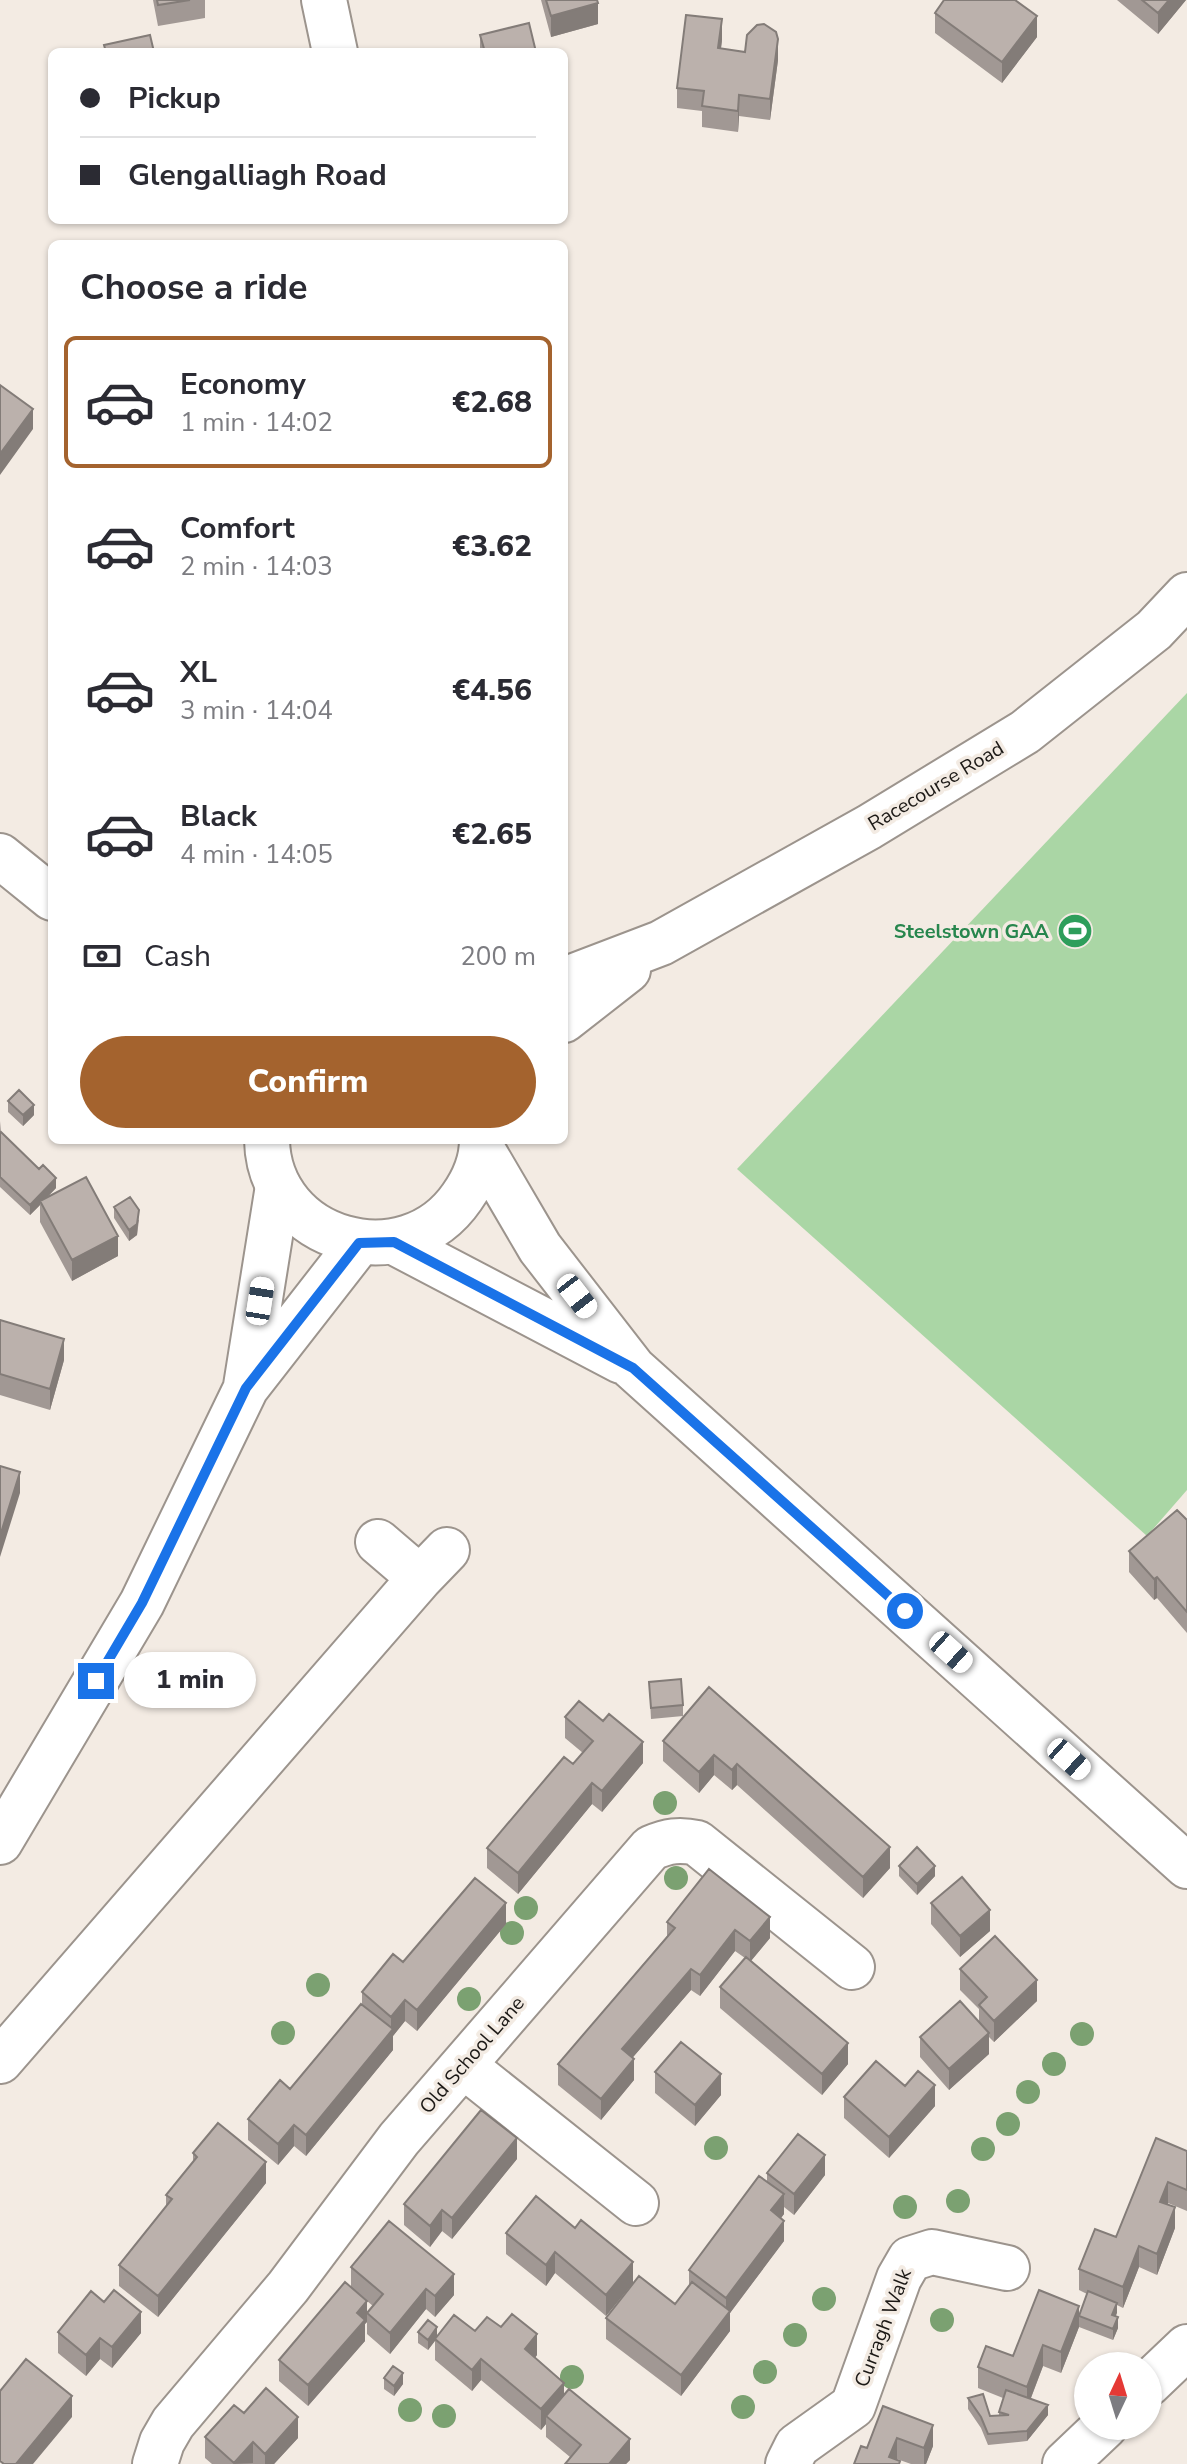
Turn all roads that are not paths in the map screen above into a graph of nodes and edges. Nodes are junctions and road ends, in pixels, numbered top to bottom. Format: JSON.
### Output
{"nodes":[{"id":1,"x":324,"y":0,"type":"edge"},
{"id":2,"x":334,"y":48,"type":"edge"},
{"id":3,"x":1187,"y":595,"type":"edge"},
{"id":4,"x":0,"y":856,"type":"edge"},
{"id":5,"x":48,"y":895,"type":"edge"},
{"id":6,"x":661,"y":943,"type":"junction"},
{"id":7,"x":568,"y":978,"type":"edge"},
{"id":8,"x":568,"y":1017,"type":"edge"},
{"id":9,"x":482,"y":1144,"type":"edge"},
{"id":10,"x":267,"y":1155,"type":"edge"},
{"id":11,"x":376,"y":1243,"type":"junction"},
{"id":12,"x":633,"y":1368,"type":"junction"},
{"id":13,"x":246,"y":1388,"type":"junction"},
{"id":14,"x":378,"y":1542,"type":"dead end"},
{"id":15,"x":0,"y":1842,"type":"edge"},
{"id":16,"x":1187,"y":1866,"type":"edge"},
{"id":17,"x":852,"y":1967,"type":"dead end"},
{"id":18,"x":0,"y":2061,"type":"edge"},
{"id":19,"x":464,"y":2066,"type":"junction"},
{"id":20,"x":636,"y":2203,"type":"dead end"},
{"id":21,"x":1007,"y":2268,"type":"dead end"},
{"id":22,"x":1187,"y":2347,"type":"edge"},
{"id":23,"x":1162,"y":2371,"type":"edge"},
{"id":24,"x":1090,"y":2440,"type":"edge"},
{"id":25,"x":155,"y":2464,"type":"edge"},
{"id":26,"x":788,"y":2464,"type":"edge"},
{"id":27,"x":1065,"y":2464,"type":"edge"}],
"edges":[{"from":1,"to":2,"type":"main road"},
{"from":3,"to":6,"type":"main road","name":"Racecourse Road"},
{"from":4,"to":5,"type":"main road"},
{"from":6,"to":7,"type":"main road","name":"Racecourse Road"},
{"from":6,"to":8,"type":"main road","name":"Racecourse Road"},
{"from":9,"to":11,"type":"main road"},
{"from":9,"to":12,"type":"main road"},
{"from":10,"to":11,"type":"main road"},
{"from":10,"to":13,"type":"main road"},
{"from":11,"to":12,"type":"main road"},
{"from":11,"to":13,"type":"main road"},
{"from":12,"to":16,"type":"main road"},
{"from":13,"to":15,"type":"main road"},
{"from":14,"to":18,"type":"main road"},
{"from":17,"to":19,"type":"main road","name":"Old School Lane"},
{"from":19,"to":20,"type":"main road"},
{"from":19,"to":25,"type":"main road","name":"Old School Lane"},
{"from":21,"to":26,"type":"main road","name":"Curragh Walk"},
{"from":22,"to":23,"type":"main road"},
{"from":24,"to":27,"type":"main road"}]}
